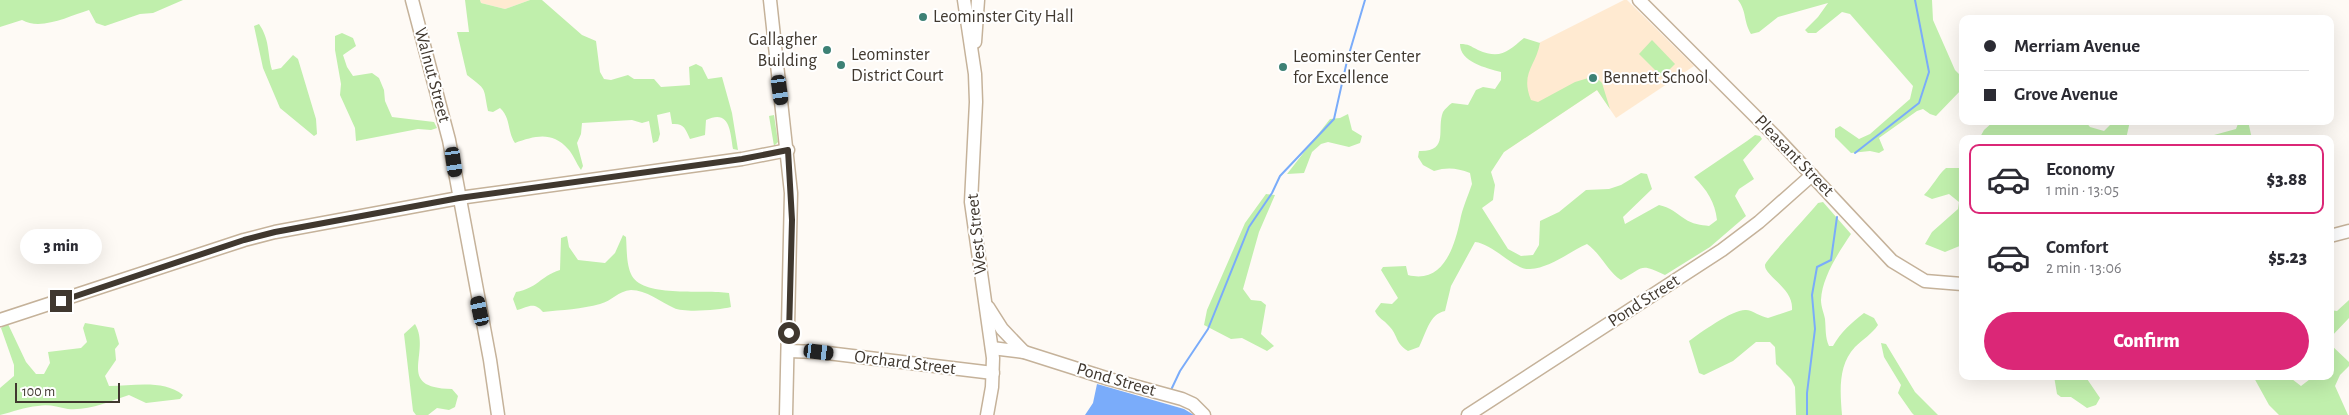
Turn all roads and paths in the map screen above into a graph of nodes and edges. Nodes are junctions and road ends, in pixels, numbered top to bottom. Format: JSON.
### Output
{"nodes":[{"id":1,"x":412,"y":0,"type":"edge"},
{"id":2,"x":770,"y":0,"type":"edge"},
{"id":3,"x":964,"y":0,"type":"edge"},
{"id":4,"x":970,"y":0,"type":"edge"},
{"id":5,"x":978,"y":0,"type":"edge"},
{"id":6,"x":1639,"y":0,"type":"edge"},
{"id":7,"x":973,"y":52,"type":"junction"},
{"id":8,"x":788,"y":150,"type":"junction"},
{"id":9,"x":1812,"y":175,"type":"junction"},
{"id":10,"x":459,"y":198,"type":"junction"},
{"id":11,"x":2349,"y":231,"type":"edge"},
{"id":12,"x":2334,"y":235,"type":"edge"},
{"id":13,"x":1959,"y":284,"type":"edge"},
{"id":14,"x":986,"y":304,"type":"junction"},
{"id":15,"x":0,"y":320,"type":"edge"},
{"id":16,"x":992,"y":348,"type":"junction"},
{"id":17,"x":788,"y":351,"type":"junction"},
{"id":18,"x":1024,"y":352,"type":"junction"},
{"id":19,"x":993,"y":373,"type":"junction"},
{"id":20,"x":498,"y":415,"type":"edge"},
{"id":21,"x":786,"y":415,"type":"edge"},
{"id":22,"x":987,"y":415,"type":"edge"},
{"id":23,"x":1204,"y":415,"type":"edge"},
{"id":24,"x":1468,"y":415,"type":"edge"}],
"edges":[{"from":1,"to":10,"type":"street","name":"Walnut Street"},
{"from":2,"to":8,"type":"street"},
{"from":3,"to":7,"type":"street","name":"West Street"},
{"from":4,"to":7,"type":"street","name":"West Street"},
{"from":5,"to":7,"type":"street","name":"West Street"},
{"from":6,"to":9,"type":"street","name":"Pleasant Street"},
{"from":7,"to":14,"type":"street","name":"West Street"},
{"from":8,"to":10,"type":"street"},
{"from":8,"to":17,"type":"street"},
{"from":9,"to":13,"type":"street","name":"Pleasant Street"},
{"from":9,"to":24,"type":"street","name":"Pond Street"},
{"from":10,"to":15,"type":"street"},
{"from":10,"to":20,"type":"street","name":"Walnut Street"},
{"from":11,"to":12,"type":"street"},
{"from":14,"to":16,"type":"street","name":"West Street"},
{"from":14,"to":18,"type":"street","name":"Pond Street"},
{"from":16,"to":18,"type":"street","name":"Pond Street"},
{"from":16,"to":19,"type":"street","name":"West Street"},
{"from":17,"to":19,"type":"street","name":"Orchard Street"},
{"from":17,"to":21,"type":"street"},
{"from":18,"to":23,"type":"street","name":"Pond Street"},
{"from":19,"to":22,"type":"street","name":"West Street"}]}
